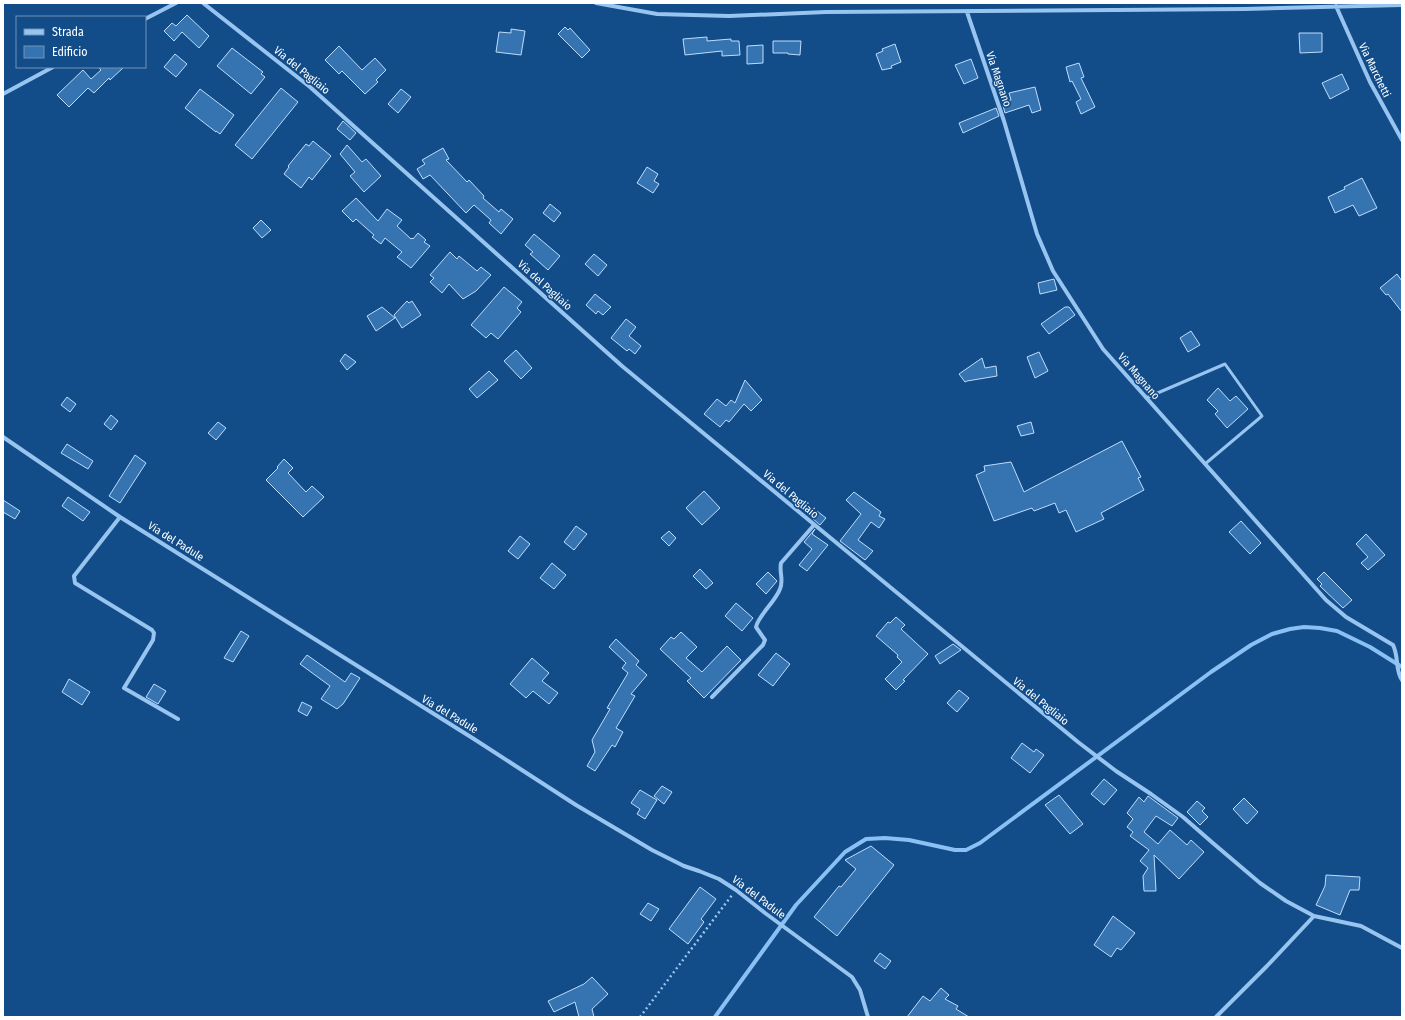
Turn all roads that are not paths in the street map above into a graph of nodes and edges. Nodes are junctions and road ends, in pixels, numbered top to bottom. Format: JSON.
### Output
{"nodes":[{"id":1,"x":176,"y":3,"type":"edge"},
{"id":2,"x":203,"y":3,"type":"edge"},
{"id":3,"x":596,"y":3,"type":"edge"},
{"id":4,"x":1220,"y":3,"type":"edge"},
{"id":5,"x":1402,"y":5,"type":"edge"},
{"id":6,"x":1336,"y":6,"type":"junction"},
{"id":7,"x":1222,"y":9,"type":"junction"},
{"id":8,"x":967,"y":12,"type":"junction"},
{"id":9,"x":146,"y":18,"type":"edge"},
{"id":10,"x":51,"y":68,"type":"edge"},
{"id":11,"x":3,"y":94,"type":"edge"},
{"id":12,"x":1402,"y":140,"type":"edge"},
{"id":13,"x":1146,"y":398,"type":"junction"},
{"id":14,"x":3,"y":438,"type":"edge"},
{"id":15,"x":1205,"y":464,"type":"junction"},
{"id":16,"x":120,"y":517,"type":"junction"},
{"id":17,"x":814,"y":525,"type":"junction"},
{"id":18,"x":1402,"y":680,"type":"edge"},
{"id":19,"x":712,"y":697,"type":"dead end"},
{"id":20,"x":178,"y":719,"type":"dead end"},
{"id":21,"x":1314,"y":916,"type":"junction"},
{"id":22,"x":1402,"y":948,"type":"edge"},
{"id":23,"x":868,"y":1017,"type":"edge"},
{"id":24,"x":1216,"y":1017,"type":"edge"}],
"edges":[{"from":1,"to":9,"type":"street"},
{"from":2,"to":17,"type":"street","name":"Via del Pagliaio"},
{"from":3,"to":8,"type":"street"},
{"from":4,"to":7,"type":"street"},
{"from":5,"to":6,"type":"street"},
{"from":6,"to":7,"type":"street"},
{"from":6,"to":12,"type":"street","name":"Via Marchetti"},
{"from":7,"to":8,"type":"street"},
{"from":8,"to":13,"type":"street","name":"Via Magnano"},
{"from":10,"to":11,"type":"street"},
{"from":13,"to":15,"type":"street","name":"Via Magnano"},
{"from":13,"to":15,"type":"lane"},
{"from":14,"to":16,"type":"street","name":"Via del Padule"},
{"from":15,"to":18,"type":"street","name":"Via Magnano"},
{"from":16,"to":20,"type":"street"},
{"from":16,"to":23,"type":"street","name":"Via del Padule"},
{"from":17,"to":19,"type":"street"},
{"from":17,"to":21,"type":"street","name":"Via del Pagliaio"},
{"from":21,"to":22,"type":"street","name":"Via del Pagliaio"},
{"from":21,"to":24,"type":"street"}]}
